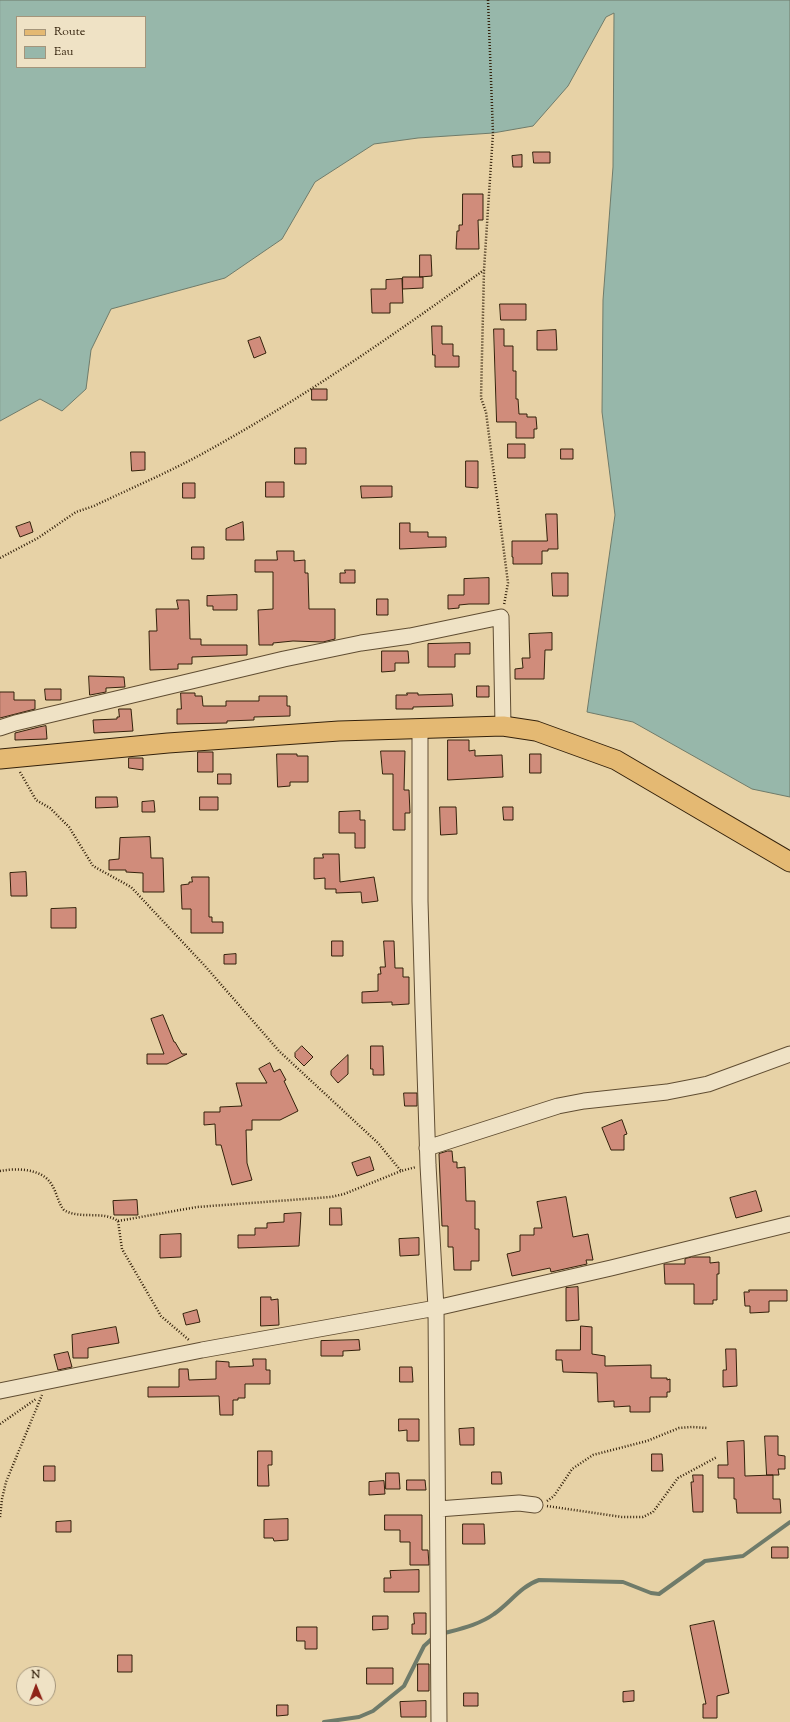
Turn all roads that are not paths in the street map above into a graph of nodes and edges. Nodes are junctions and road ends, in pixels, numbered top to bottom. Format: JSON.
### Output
{"nodes":[{"id":1,"x":503,"y":726,"type":"junction"},
{"id":2,"x":0,"y":728,"type":"edge"},
{"id":3,"x":420,"y":729,"type":"junction"},
{"id":4,"x":4,"y":758,"type":"edge"},
{"id":5,"x":790,"y":862,"type":"edge"},
{"id":6,"x":790,"y":1054,"type":"edge"},
{"id":7,"x":427,"y":1148,"type":"junction"},
{"id":8,"x":790,"y":1224,"type":"edge"},
{"id":9,"x":436,"y":1308,"type":"junction"},
{"id":10,"x":0,"y":1391,"type":"edge"},
{"id":11,"x":535,"y":1505,"type":"road end"},
{"id":12,"x":438,"y":1509,"type":"junction"},
{"id":13,"x":440,"y":1722,"type":"edge"}],
"edges":[{"from":1,"to":2,"type":"street"},
{"from":1,"to":3,"type":"main road"},
{"from":1,"to":5,"type":"main road"},
{"from":3,"to":4,"type":"main road"},
{"from":3,"to":7,"type":"street"},
{"from":6,"to":7,"type":"street"},
{"from":7,"to":9,"type":"street"},
{"from":8,"to":9,"type":"street"},
{"from":9,"to":10,"type":"street"},
{"from":9,"to":12,"type":"street"},
{"from":11,"to":12,"type":"street"},
{"from":12,"to":13,"type":"street"}]}
